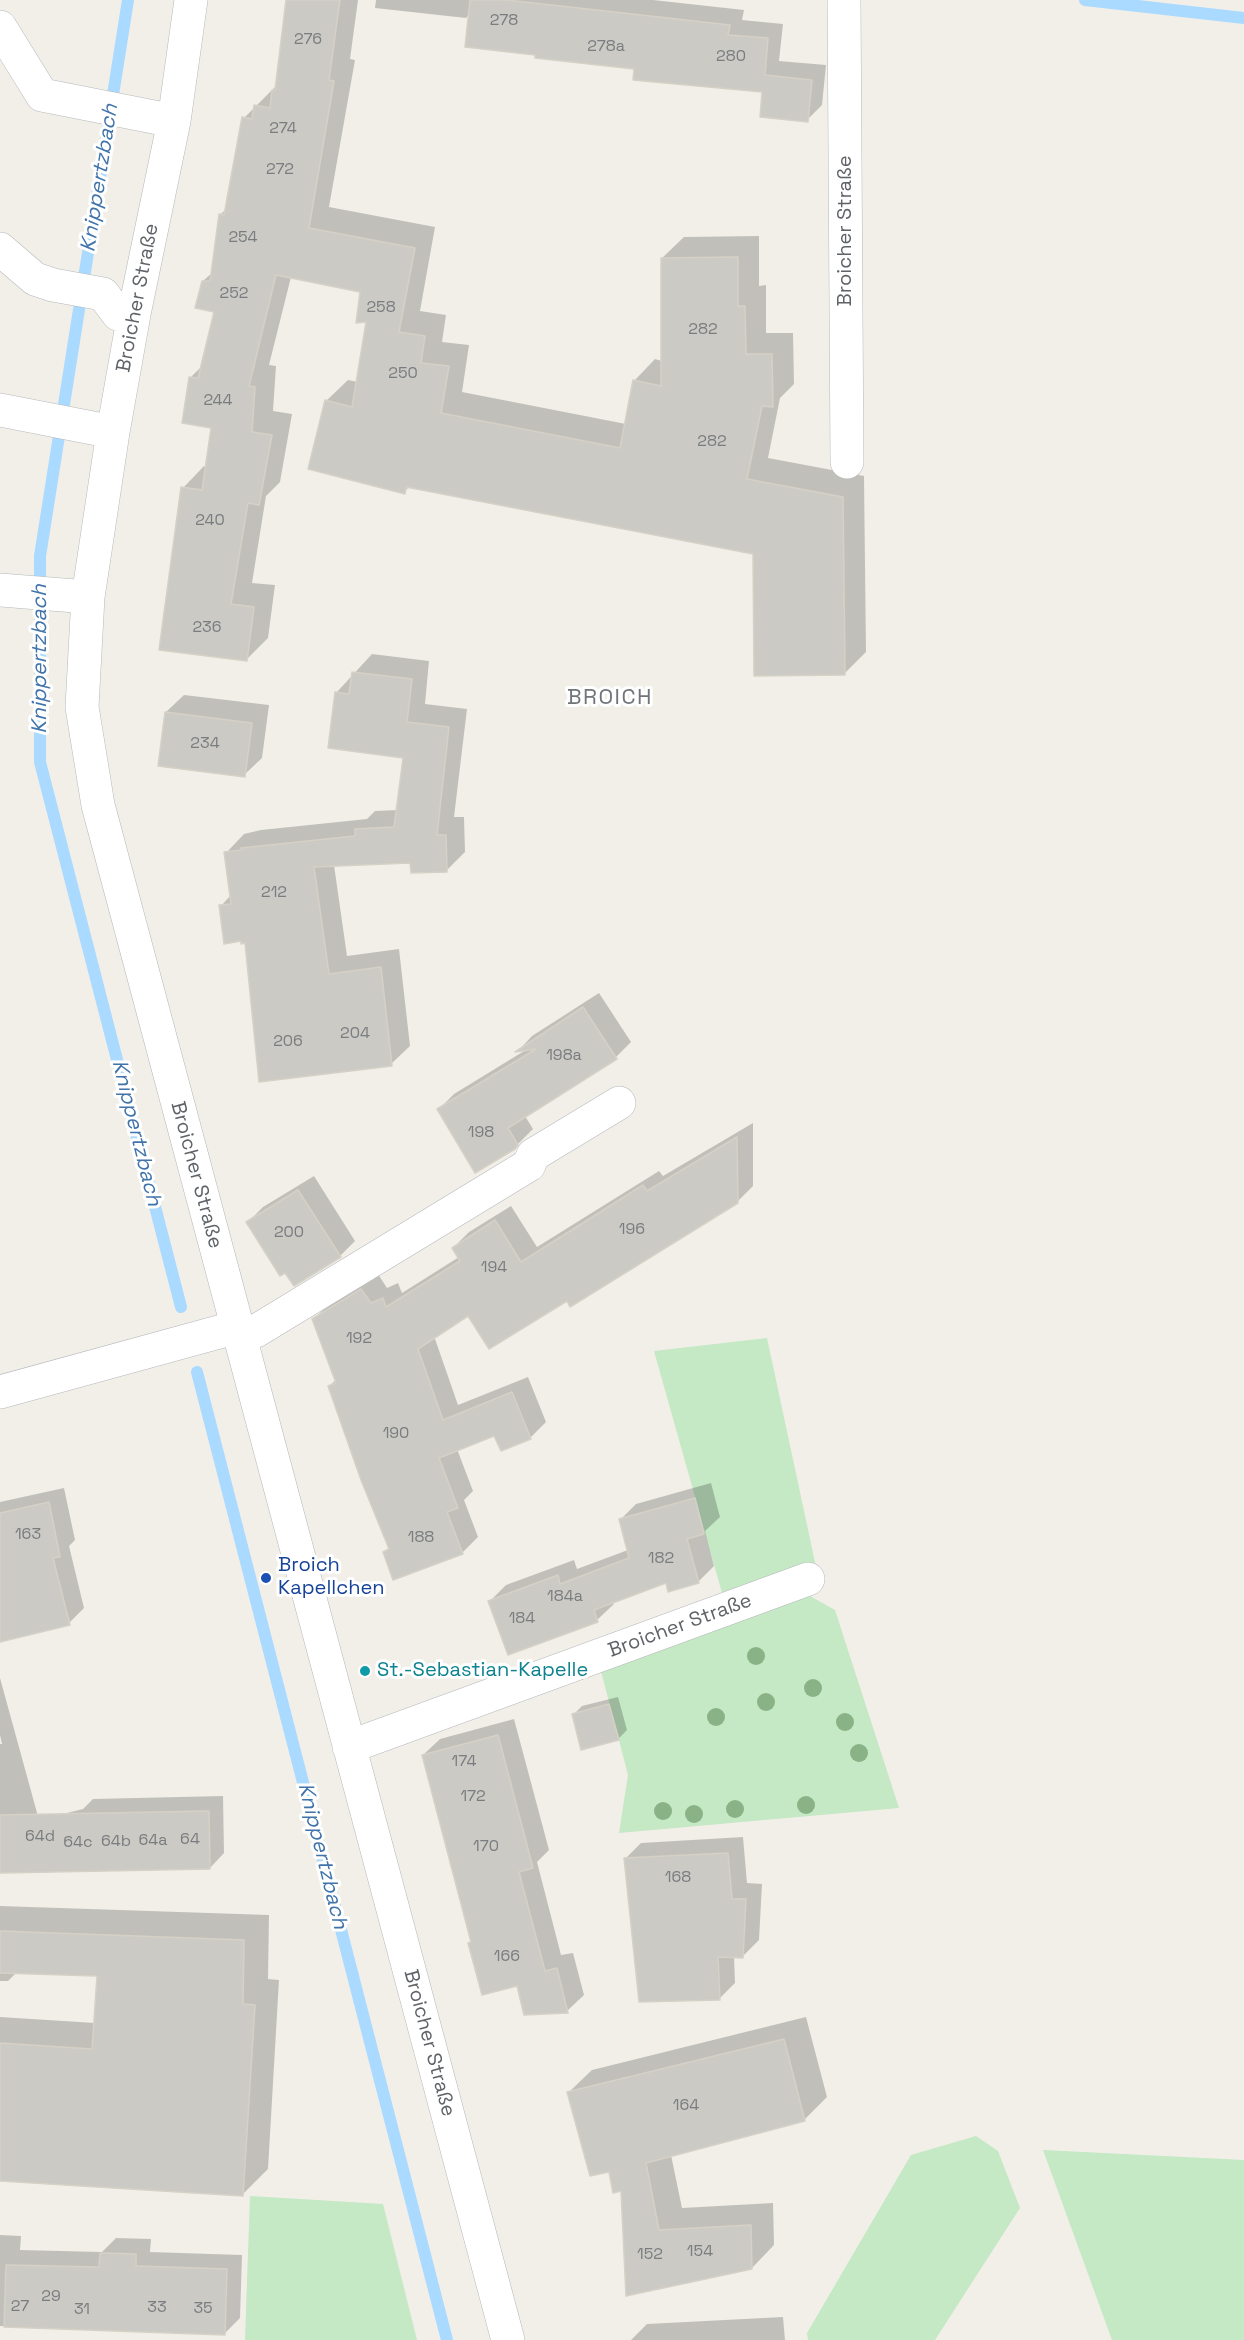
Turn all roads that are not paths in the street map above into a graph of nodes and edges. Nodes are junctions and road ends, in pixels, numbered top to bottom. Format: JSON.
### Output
{"nodes":[{"id":1,"x":191,"y":0,"type":"edge"},
{"id":2,"x":844,"y":0,"type":"edge"},
{"id":3,"x":0,"y":27,"type":"edge"},
{"id":4,"x":174,"y":121,"type":"junction"},
{"id":5,"x":0,"y":249,"type":"edge"},
{"id":6,"x":134,"y":314,"type":"junction"},
{"id":7,"x":15,"y":412,"type":"edge"},
{"id":8,"x":102,"y":429,"type":"junction"},
{"id":9,"x":847,"y":462,"type":"dead end"},
{"id":10,"x":0,"y":590,"type":"edge"},
{"id":11,"x":88,"y":597,"type":"junction"},
{"id":12,"x":619,"y":1103,"type":"dead end"},
{"id":13,"x":238,"y":1331,"type":"junction"},
{"id":14,"x":0,"y":1392,"type":"edge"},
{"id":15,"x":808,"y":1579,"type":"dead end"},
{"id":16,"x":349,"y":1747,"type":"junction"},
{"id":17,"x":508,"y":2340,"type":"edge"}],
"edges":[{"from":1,"to":4,"type":"street","name":"Broicher Straße"},
{"from":2,"to":9,"type":"street","name":"Broicher Straße"},
{"from":3,"to":4,"type":"street"},
{"from":4,"to":6,"type":"street","name":"Broicher Straße"},
{"from":5,"to":6,"type":"street"},
{"from":6,"to":8,"type":"street","name":"Broicher Straße"},
{"from":7,"to":8,"type":"street"},
{"from":8,"to":11,"type":"street","name":"Broicher Straße"},
{"from":10,"to":11,"type":"street"},
{"from":11,"to":13,"type":"street","name":"Broicher Straße"},
{"from":12,"to":13,"type":"street"},
{"from":13,"to":14,"type":"street"},
{"from":13,"to":16,"type":"street","name":"Broicher Straße"},
{"from":15,"to":16,"type":"street","name":"Broicher Straße"},
{"from":16,"to":17,"type":"street","name":"Broicher Straße"}]}
